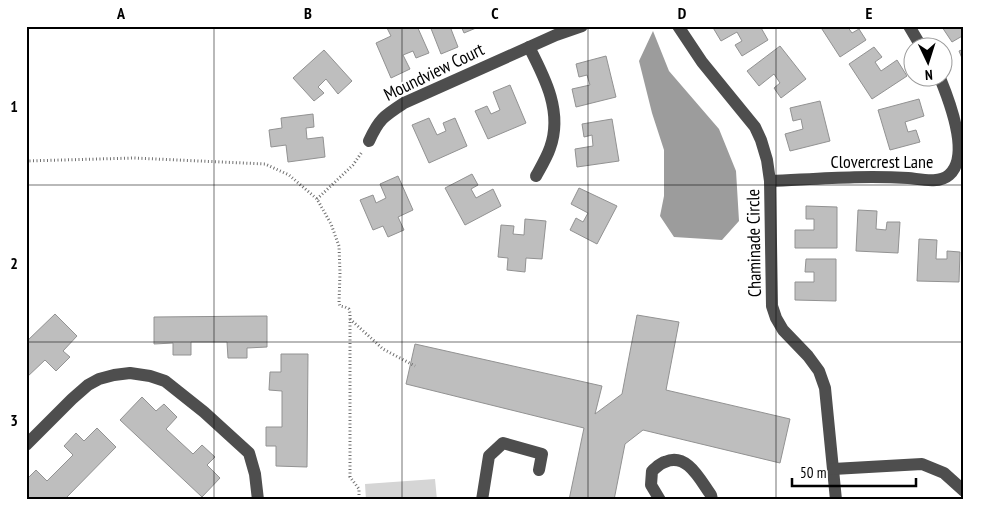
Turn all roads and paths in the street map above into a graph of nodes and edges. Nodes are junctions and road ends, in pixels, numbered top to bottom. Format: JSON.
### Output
{"nodes":[{"id":1,"x":582,"y":26,"type":"edge"},
{"id":2,"x":678,"y":26,"type":"edge"},
{"id":3,"x":909,"y":26,"type":"edge"},
{"id":4,"x":916,"y":38,"type":"edge"},
{"id":5,"x":529,"y":47,"type":"junction"},
{"id":6,"x":944,"y":88,"type":"edge"},
{"id":7,"x":368,"y":141,"type":"joint"},
{"id":8,"x":26,"y":160,"type":"edge"},
{"id":9,"x":536,"y":176,"type":"dead end"},
{"id":10,"x":770,"y":181,"type":"junction"},
{"id":11,"x":316,"y":198,"type":"junction"},
{"id":12,"x":350,"y":319,"type":"junction"},
{"id":13,"x":416,"y":366,"type":"dead end"},
{"id":14,"x":26,"y":445,"type":"edge"},
{"id":15,"x":833,"y":469,"type":"junction"},
{"id":16,"x":539,"y":470,"type":"dead end"},
{"id":17,"x":964,"y":491,"type":"edge"},
{"id":18,"x":258,"y":500,"type":"edge"},
{"id":19,"x":358,"y":500,"type":"edge"},
{"id":20,"x":482,"y":500,"type":"edge"},
{"id":21,"x":660,"y":500,"type":"edge"},
{"id":22,"x":712,"y":500,"type":"edge"},
{"id":23,"x":836,"y":500,"type":"edge"}],
"edges":[{"from":1,"to":5,"type":"street","name":"Moundview Court"},
{"from":2,"to":10,"type":"street","name":"Chaminade Circle"},
{"from":3,"to":4,"type":"street"},
{"from":5,"to":7,"type":"street","name":"Moundview Court"},
{"from":5,"to":9,"type":"street"},
{"from":6,"to":10,"type":"street","name":"Clovercrest Lane"},
{"from":7,"to":11,"type":"path"},
{"from":8,"to":11,"type":"path"},
{"from":10,"to":15,"type":"street","name":"Chaminade Circle"},
{"from":11,"to":12,"type":"path"},
{"from":12,"to":13,"type":"path"},
{"from":12,"to":19,"type":"path"},
{"from":14,"to":18,"type":"street"},
{"from":15,"to":17,"type":"street"},
{"from":15,"to":23,"type":"street","name":"Chaminade Circle"},
{"from":16,"to":20,"type":"street"},
{"from":21,"to":22,"type":"street"}]}
